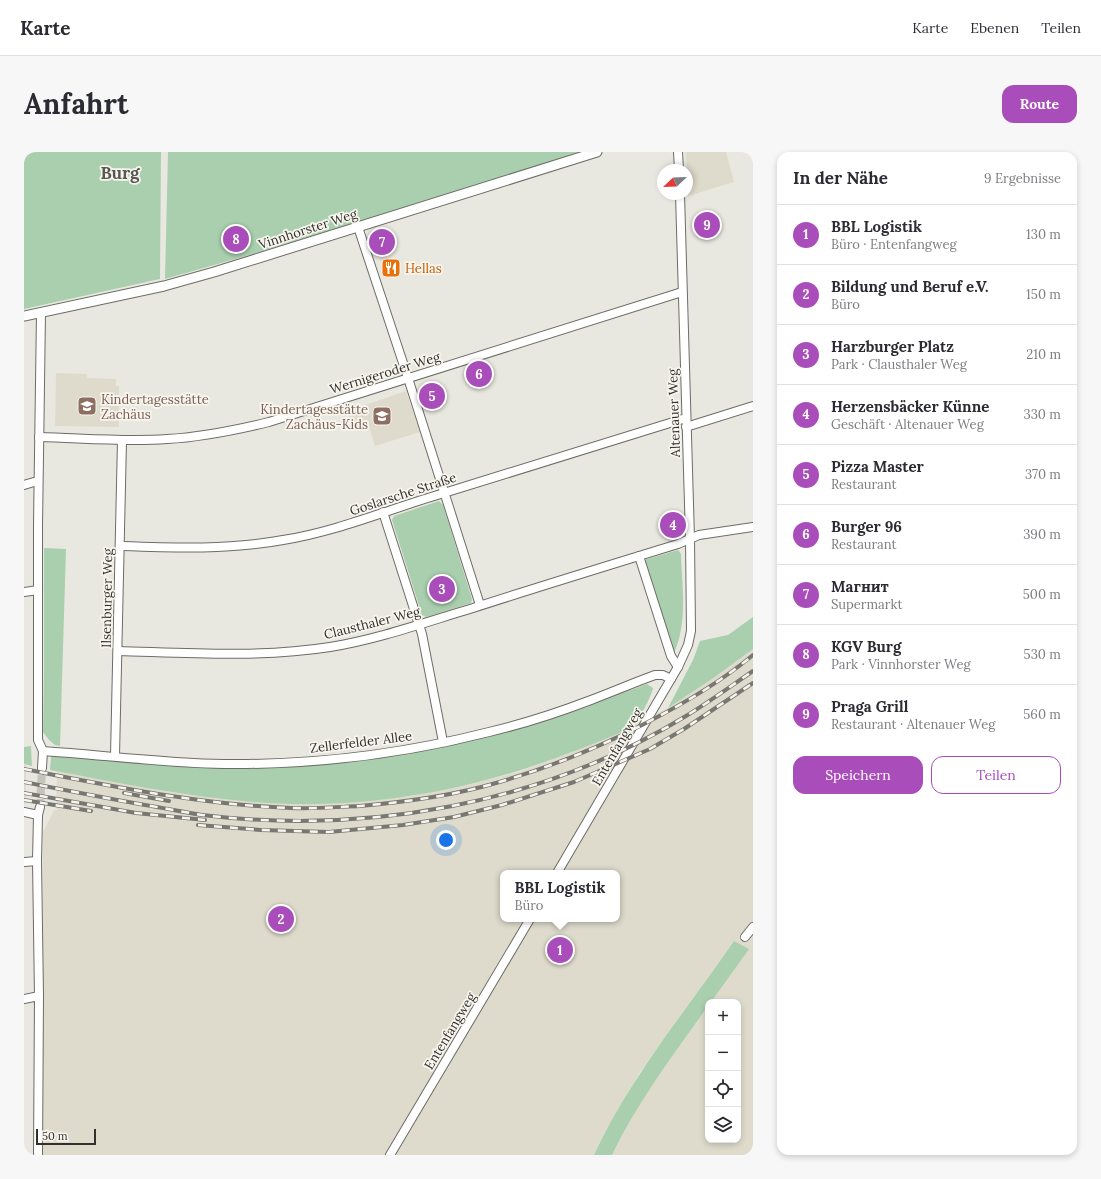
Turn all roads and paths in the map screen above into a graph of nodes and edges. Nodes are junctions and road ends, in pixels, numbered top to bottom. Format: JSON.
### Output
{"nodes":[{"id":1,"x":597,"y":152,"type":"edge"},
{"id":2,"x":678,"y":152,"type":"edge"},
{"id":3,"x":679,"y":164,"type":"edge"},
{"id":4,"x":680,"y":200,"type":"edge"},
{"id":5,"x":358,"y":227,"type":"junction"},
{"id":6,"x":682,"y":292,"type":"junction"},
{"id":7,"x":41,"y":313,"type":"junction"},
{"id":8,"x":24,"y":316,"type":"edge"},
{"id":9,"x":408,"y":378,"type":"junction"},
{"id":10,"x":753,"y":406,"type":"edge"},
{"id":11,"x":686,"y":422,"type":"junction"},
{"id":12,"x":39,"y":437,"type":"junction"},
{"id":13,"x":122,"y":440,"type":"junction"},
{"id":14,"x":34,"y":482,"type":"dead end"},
{"id":15,"x":24,"y":484,"type":"edge"},
{"id":16,"x":445,"y":493,"type":"junction"},
{"id":17,"x":383,"y":512,"type":"junction"},
{"id":18,"x":753,"y":527,"type":"edge"},
{"id":19,"x":690,"y":539,"type":"junction"},
{"id":20,"x":120,"y":546,"type":"junction"},
{"id":21,"x":639,"y":556,"type":"junction"},
{"id":22,"x":38,"y":590,"type":"junction"},
{"id":23,"x":24,"y":592,"type":"edge"},
{"id":24,"x":480,"y":605,"type":"junction"},
{"id":25,"x":419,"y":624,"type":"junction"},
{"id":26,"x":691,"y":631,"type":"joint"},
{"id":27,"x":118,"y":652,"type":"junction"},
{"id":28,"x":678,"y":666,"type":"junction"},
{"id":29,"x":670,"y":678,"type":"junction"},
{"id":30,"x":443,"y":742,"type":"junction"},
{"id":31,"x":42,"y":751,"type":"junction"},
{"id":32,"x":115,"y":756,"type":"junction"},
{"id":33,"x":42,"y":768,"type":"tunnel mouth"},
{"id":34,"x":24,"y":812,"type":"edge"},
{"id":35,"x":37,"y":861,"type":"junction"},
{"id":36,"x":24,"y":862,"type":"edge"},
{"id":37,"x":559,"y":870,"type":"edge"},
{"id":38,"x":528,"y":922,"type":"edge"},
{"id":39,"x":753,"y":927,"type":"edge"},
{"id":40,"x":745,"y":937,"type":"dead end"},
{"id":41,"x":39,"y":996,"type":"junction"},
{"id":42,"x":24,"y":999,"type":"edge"},
{"id":43,"x":36,"y":1155,"type":"edge"},
{"id":44,"x":390,"y":1155,"type":"edge"}],
"edges":[{"from":1,"to":5,"type":"street","name":"Vinnhorster Weg"},
{"from":2,"to":3,"type":"street"},
{"from":4,"to":6,"type":"street","name":"Altenauer Weg"},
{"from":5,"to":7,"type":"street","name":"Vinnhorster Weg"},
{"from":5,"to":9,"type":"street"},
{"from":6,"to":9,"type":"street","name":"Wernigeroder Weg"},
{"from":6,"to":11,"type":"street","name":"Altenauer Weg"},
{"from":7,"to":8,"type":"street","name":"Vinnhorster Weg"},
{"from":7,"to":12,"type":"street"},
{"from":9,"to":13,"type":"street","name":"Wernigeroder Weg"},
{"from":9,"to":16,"type":"street"},
{"from":10,"to":11,"type":"street","name":"Goslarsche Straße"},
{"from":11,"to":16,"type":"street","name":"Goslarsche Straße"},
{"from":11,"to":19,"type":"street","name":"Altenauer Weg"},
{"from":12,"to":13,"type":"street","name":"Wernigeroder Weg"},
{"from":12,"to":22,"type":"street"},
{"from":13,"to":20,"type":"street","name":"Ilsenburger Weg"},
{"from":14,"to":15,"type":"street"},
{"from":16,"to":17,"type":"street","name":"Goslarsche Straße"},
{"from":16,"to":24,"type":"street"},
{"from":17,"to":20,"type":"street","name":"Goslarsche Straße"},
{"from":17,"to":25,"type":"street"},
{"from":18,"to":19,"type":"street","name":"Clausthaler Weg"},
{"from":19,"to":21,"type":"street","name":"Clausthaler Weg"},
{"from":19,"to":26,"type":"street","name":"Altenauer Weg"},
{"from":20,"to":27,"type":"street","name":"Ilsenburger Weg"},
{"from":21,"to":24,"type":"street","name":"Clausthaler Weg"},
{"from":21,"to":28,"type":"street"},
{"from":22,"to":23,"type":"street"},
{"from":22,"to":31,"type":"street"},
{"from":24,"to":25,"type":"street","name":"Clausthaler Weg"},
{"from":25,"to":27,"type":"street","name":"Clausthaler Weg"},
{"from":25,"to":30,"type":"street"},
{"from":26,"to":28,"type":"street","name":"Entenfangweg"},
{"from":27,"to":32,"type":"street","name":"Ilsenburger Weg"},
{"from":28,"to":29,"type":"street","name":"Entenfangweg"},
{"from":29,"to":30,"type":"street","name":"Zellerfelder Allee"},
{"from":29,"to":37,"type":"street","name":"Entenfangweg"},
{"from":30,"to":32,"type":"street","name":"Zellerfelder Allee"},
{"from":31,"to":32,"type":"street","name":"Zellerfelder Allee"},
{"from":31,"to":33,"type":"street"},
{"from":34,"to":35,"type":"street"},
{"from":35,"to":36,"type":"street"},
{"from":35,"to":41,"type":"street"},
{"from":38,"to":44,"type":"street","name":"Entenfangweg"},
{"from":39,"to":40,"type":"street"},
{"from":41,"to":42,"type":"street"},
{"from":41,"to":43,"type":"street"}]}
